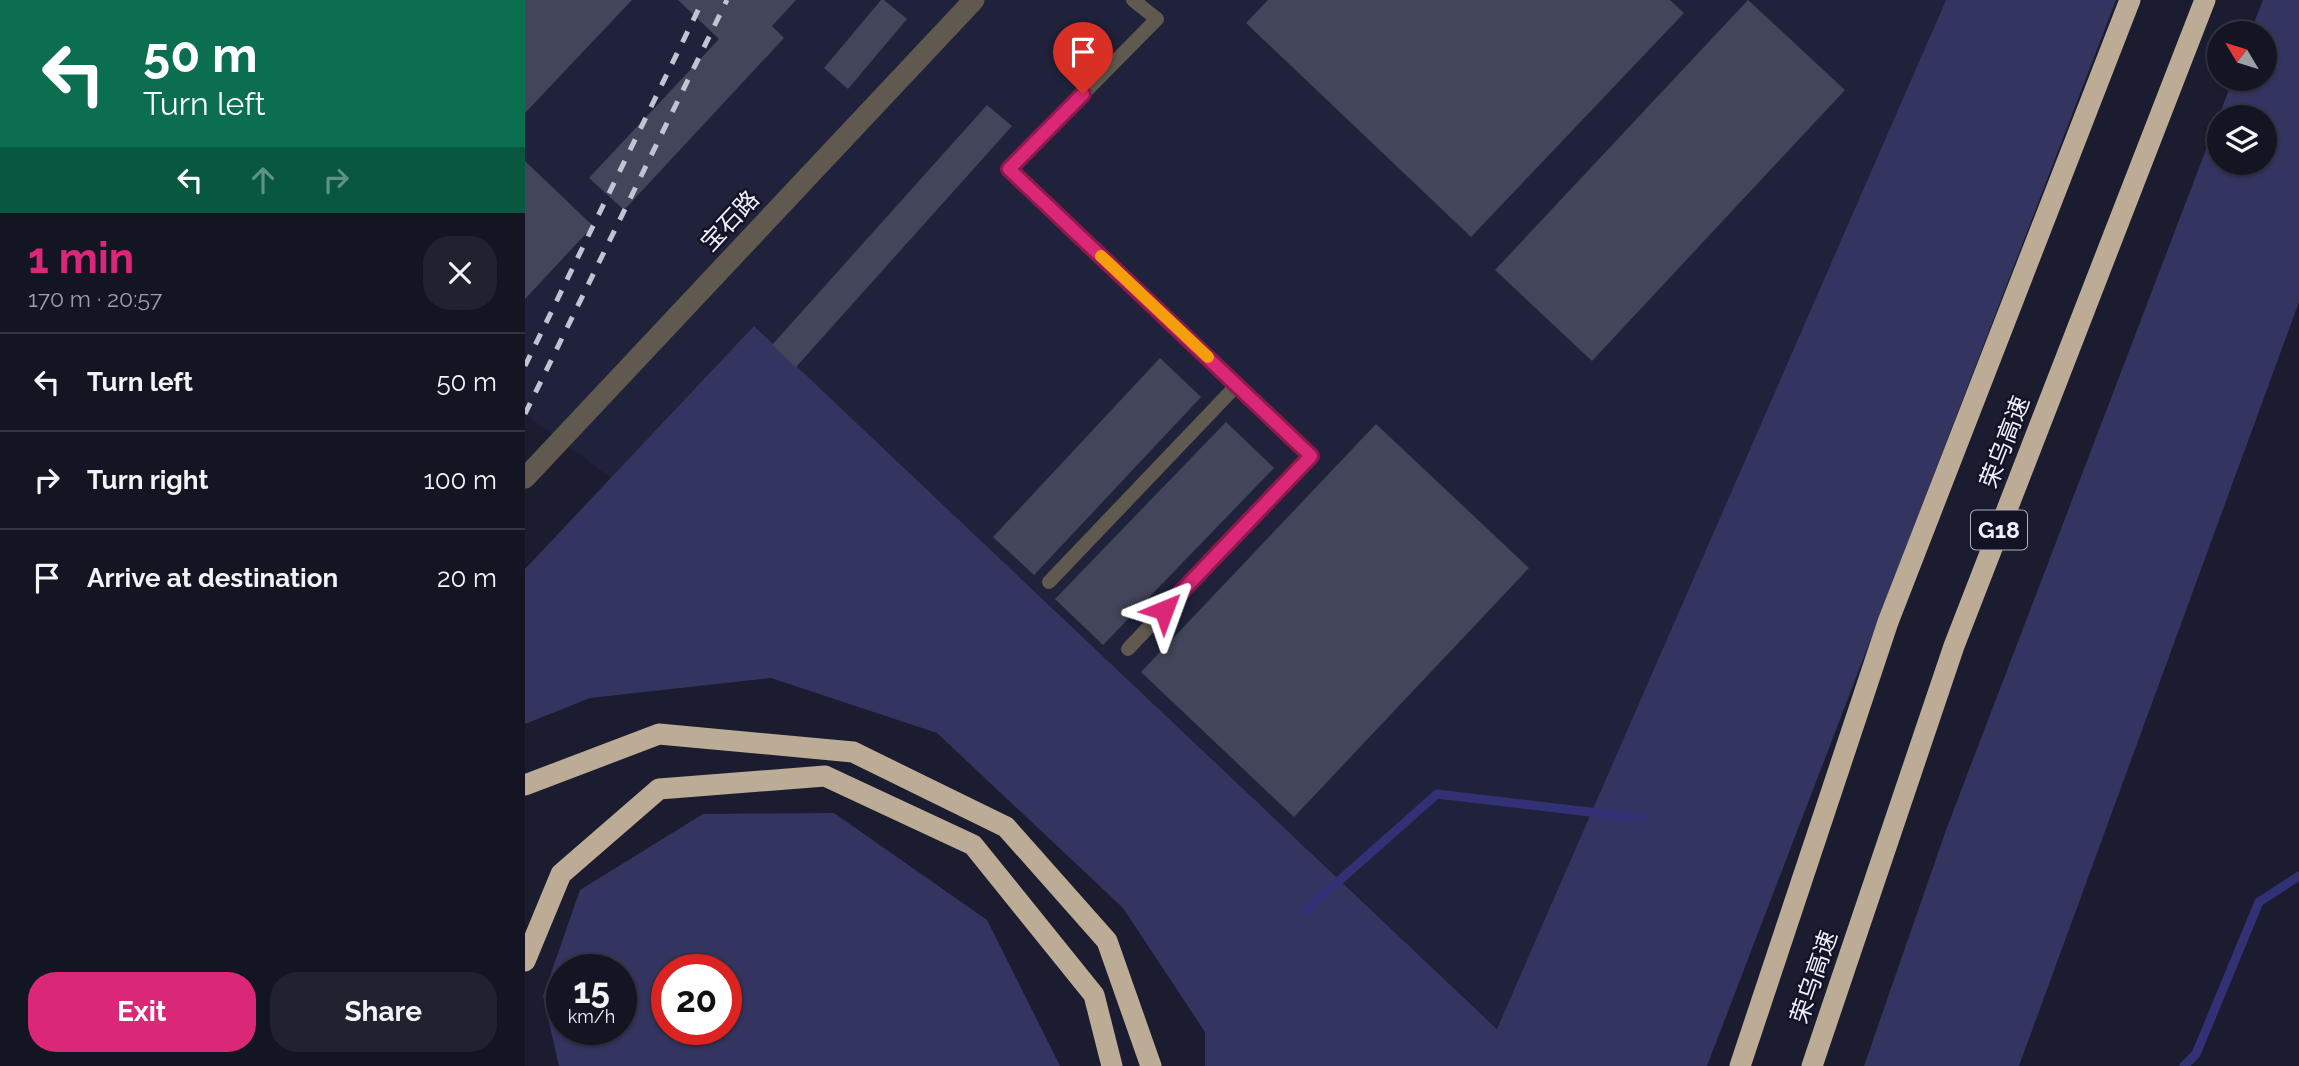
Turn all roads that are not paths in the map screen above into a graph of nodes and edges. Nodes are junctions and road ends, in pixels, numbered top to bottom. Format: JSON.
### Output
{"nodes":[{"id":1,"x":974,"y":0,"type":"edge"},
{"id":2,"x":1133,"y":0,"type":"edge"},
{"id":3,"x":2130,"y":0,"type":"edge"},
{"id":4,"x":2205,"y":0,"type":"edge"},
{"id":5,"x":1237,"y":385,"type":"junction"},
{"id":6,"x":525,"y":478,"type":"edge"},
{"id":7,"x":1049,"y":582,"type":"dead end"},
{"id":8,"x":1128,"y":649,"type":"dead end"},
{"id":9,"x":525,"y":785,"type":"edge"},
{"id":10,"x":525,"y":961,"type":"edge"},
{"id":11,"x":1111,"y":1066,"type":"edge"},
{"id":12,"x":1151,"y":1066,"type":"edge"},
{"id":13,"x":1740,"y":1066,"type":"edge"},
{"id":14,"x":1812,"y":1066,"type":"edge"}],
"edges":[{"from":1,"to":6,"type":"street","name":"宝石路"},
{"from":2,"to":5,"type":"lane"},
{"from":3,"to":13,"type":"highway","name":"荣乌高速","number":"G18"},
{"from":4,"to":14,"type":"highway","name":"荣乌高速","number":"G18"},
{"from":5,"to":7,"type":"lane"},
{"from":5,"to":8,"type":"lane"},
{"from":9,"to":12,"type":"highway"},
{"from":10,"to":11,"type":"highway"}]}
